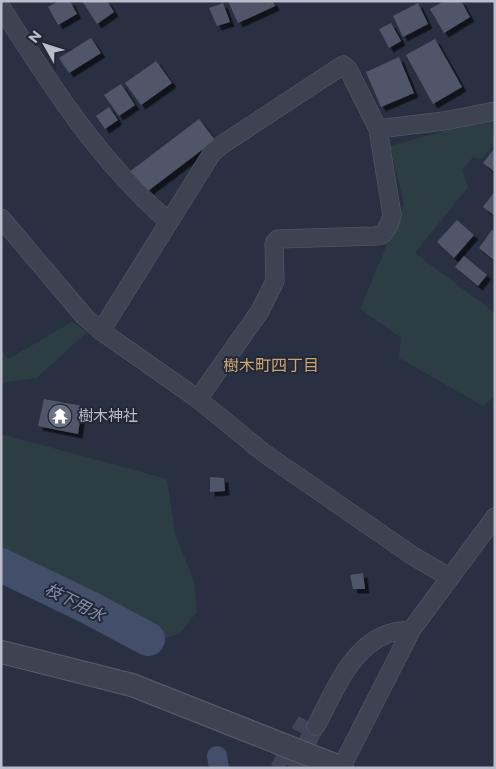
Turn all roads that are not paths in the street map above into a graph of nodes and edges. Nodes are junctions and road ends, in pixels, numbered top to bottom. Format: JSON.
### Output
{"nodes":[{"id":1,"x":1,"y":7,"type":"edge"},
{"id":2,"x":495,"y":111,"type":"edge"},
{"id":3,"x":378,"y":129,"type":"junction"},
{"id":4,"x":1,"y":218,"type":"edge"},
{"id":5,"x":168,"y":221,"type":"junction"},
{"id":6,"x":101,"y":331,"type":"junction"},
{"id":7,"x":198,"y":399,"type":"junction"},
{"id":8,"x":495,"y":517,"type":"edge"},
{"id":9,"x":449,"y":577,"type":"junction"},
{"id":10,"x":412,"y":629,"type":"junction"},
{"id":11,"x":1,"y":652,"type":"edge"},
{"id":12,"x":316,"y":726,"type":"tunnel mouth"},
{"id":13,"x":341,"y":768,"type":"edge"}],
"edges":[{"from":1,"to":5,"type":"street"},
{"from":2,"to":3,"type":"street"},
{"from":3,"to":5,"type":"street"},
{"from":3,"to":7,"type":"street"},
{"from":4,"to":6,"type":"street"},
{"from":5,"to":6,"type":"street"},
{"from":6,"to":7,"type":"street"},
{"from":7,"to":9,"type":"street"},
{"from":8,"to":9,"type":"street"},
{"from":9,"to":10,"type":"street"},
{"from":10,"to":12,"type":"street"},
{"from":10,"to":13,"type":"street"},
{"from":11,"to":13,"type":"street"}]}
